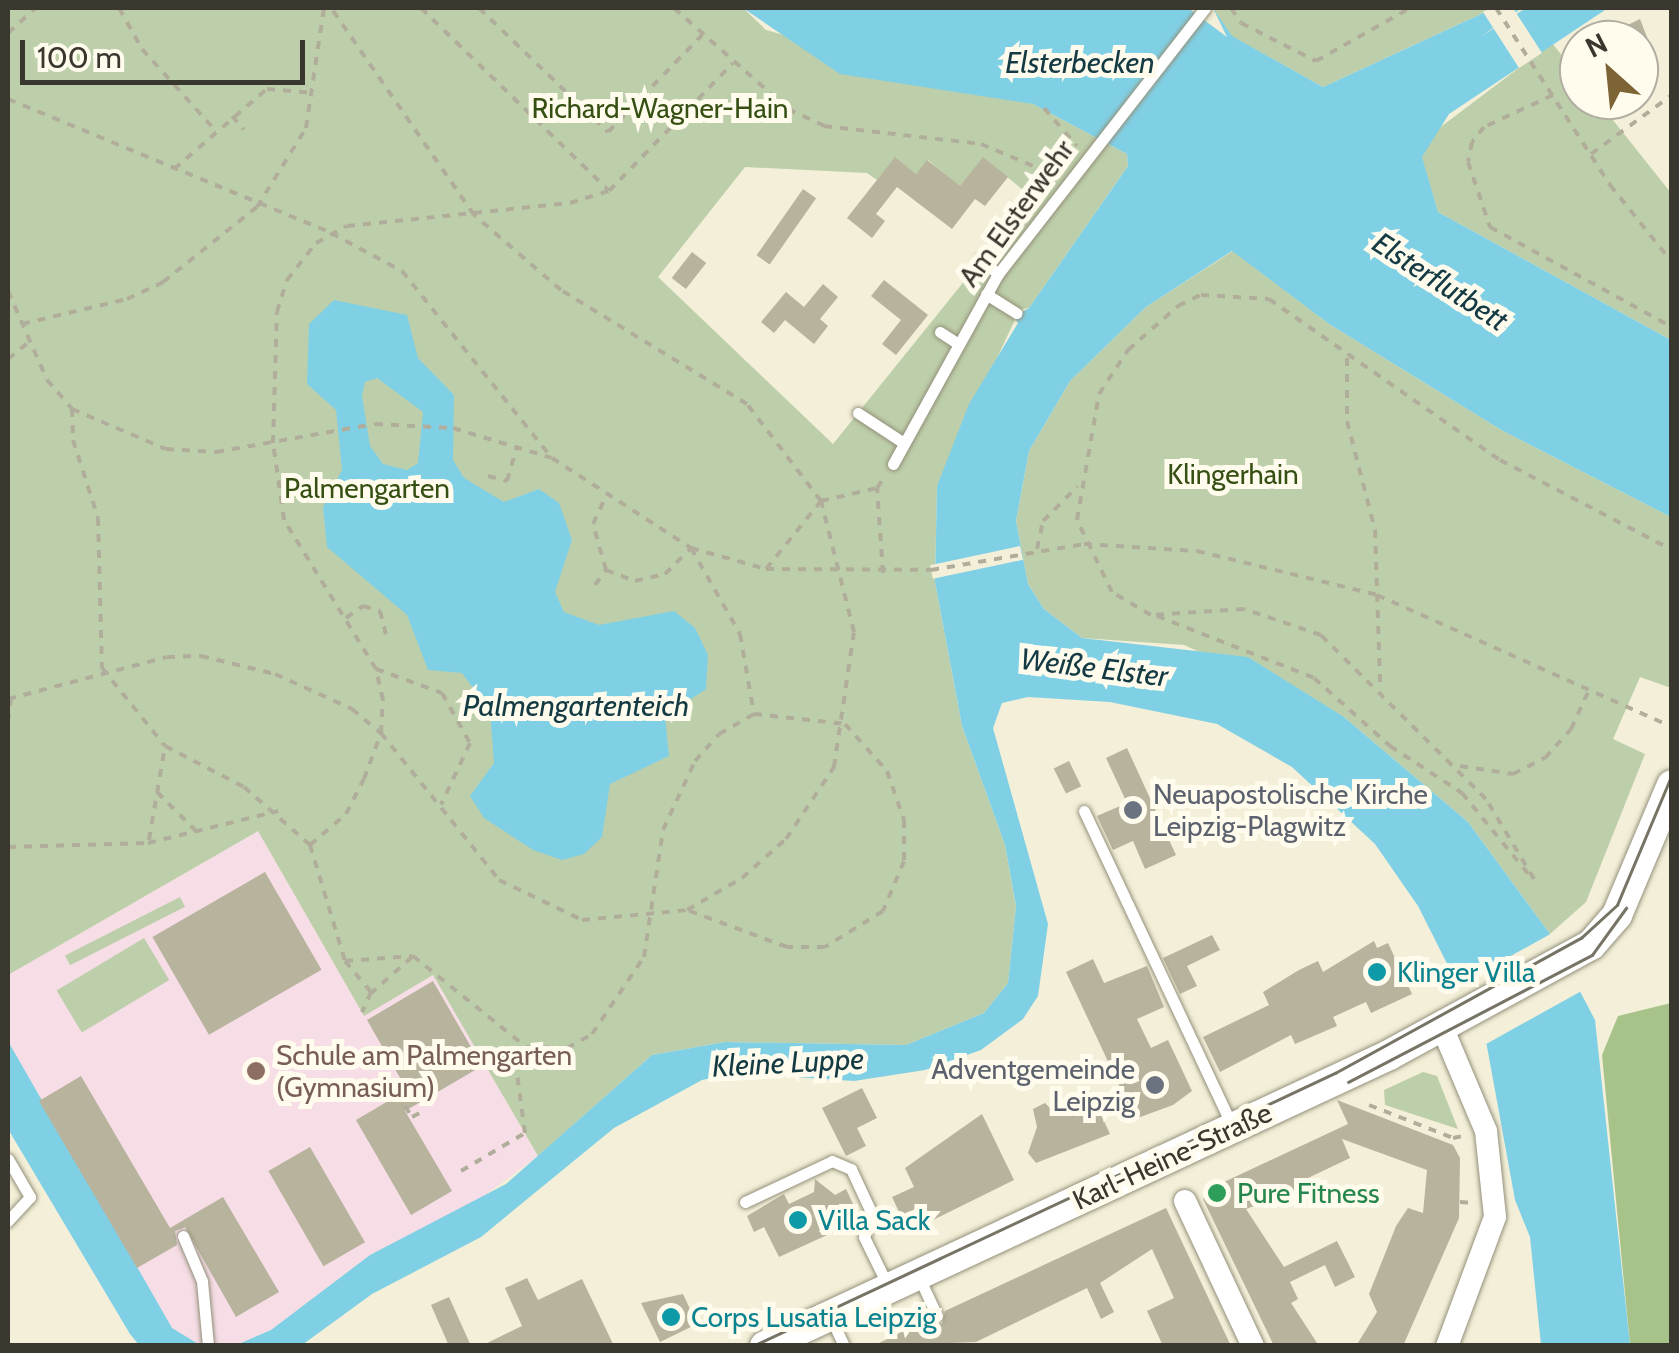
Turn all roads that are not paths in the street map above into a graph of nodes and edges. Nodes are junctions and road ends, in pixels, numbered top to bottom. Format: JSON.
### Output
{"nodes":[{"id":1,"x":1205,"y":8,"type":"edge"},
{"id":2,"x":981,"y":260,"type":"dead end"},
{"id":3,"x":998,"y":274,"type":"junction"},
{"id":4,"x":986,"y":294,"type":"junction"},
{"id":5,"x":1017,"y":313,"type":"dead end"},
{"id":6,"x":940,"y":332,"type":"dead end"},
{"id":7,"x":957,"y":343,"type":"junction"},
{"id":8,"x":858,"y":412,"type":"dead end"},
{"id":9,"x":904,"y":443,"type":"junction"},
{"id":10,"x":894,"y":464,"type":"road end"},
{"id":11,"x":1672,"y":785,"type":"edge"},
{"id":12,"x":1084,"y":811,"type":"dead end"},
{"id":13,"x":1454,"y":1021,"type":"junction"},
{"id":14,"x":1232,"y":1128,"type":"junction"},
{"id":15,"x":8,"y":1159,"type":"edge"},
{"id":16,"x":1185,"y":1201,"type":"dead end"},
{"id":17,"x":746,"y":1202,"type":"dead end"},
{"id":18,"x":8,"y":1222,"type":"edge"},
{"id":19,"x":183,"y":1236,"type":"dead end"},
{"id":20,"x":918,"y":1274,"type":"junction"},
{"id":21,"x":890,"y":1288,"type":"junction"},
{"id":22,"x":830,"y":1315,"type":"junction"},
{"id":23,"x":937,"y":1316,"type":"dead end"},
{"id":24,"x":776,"y":1343,"type":"edge"},
{"id":25,"x":208,"y":1344,"type":"edge"},
{"id":26,"x":844,"y":1346,"type":"edge"},
{"id":27,"x":1253,"y":1346,"type":"edge"},
{"id":28,"x":1447,"y":1346,"type":"edge"}],
"edges":[{"from":1,"to":3,"type":"lane","name":"Am Elsterwehr"},
{"from":2,"to":3,"type":"lane"},
{"from":3,"to":4,"type":"lane","name":"Am Elsterwehr"},
{"from":4,"to":5,"type":"lane"},
{"from":4,"to":7,"type":"lane","name":"Am Elsterwehr"},
{"from":6,"to":7,"type":"lane"},
{"from":7,"to":9,"type":"lane","name":"Am Elsterwehr"},
{"from":8,"to":9,"type":"lane"},
{"from":9,"to":10,"type":"lane","name":"Am Elsterwehr"},
{"from":11,"to":13,"type":"main road","name":"Karl-Heine-Straße"},
{"from":12,"to":14,"type":"lane"},
{"from":13,"to":14,"type":"main road","name":"Karl-Heine-Straße"},
{"from":13,"to":28,"type":"street"},
{"from":14,"to":20,"type":"main road","name":"Karl-Heine-Straße"},
{"from":15,"to":18,"type":"lane"},
{"from":16,"to":27,"type":"street"},
{"from":17,"to":21,"type":"lane"},
{"from":19,"to":25,"type":"lane"},
{"from":20,"to":21,"type":"main road","name":"Karl-Heine-Straße"},
{"from":20,"to":23,"type":"lane"},
{"from":21,"to":22,"type":"main road","name":"Karl-Heine-Straße"},
{"from":22,"to":24,"type":"main road","name":"Karl-Heine-Straße"},
{"from":22,"to":26,"type":"lane"}]}
